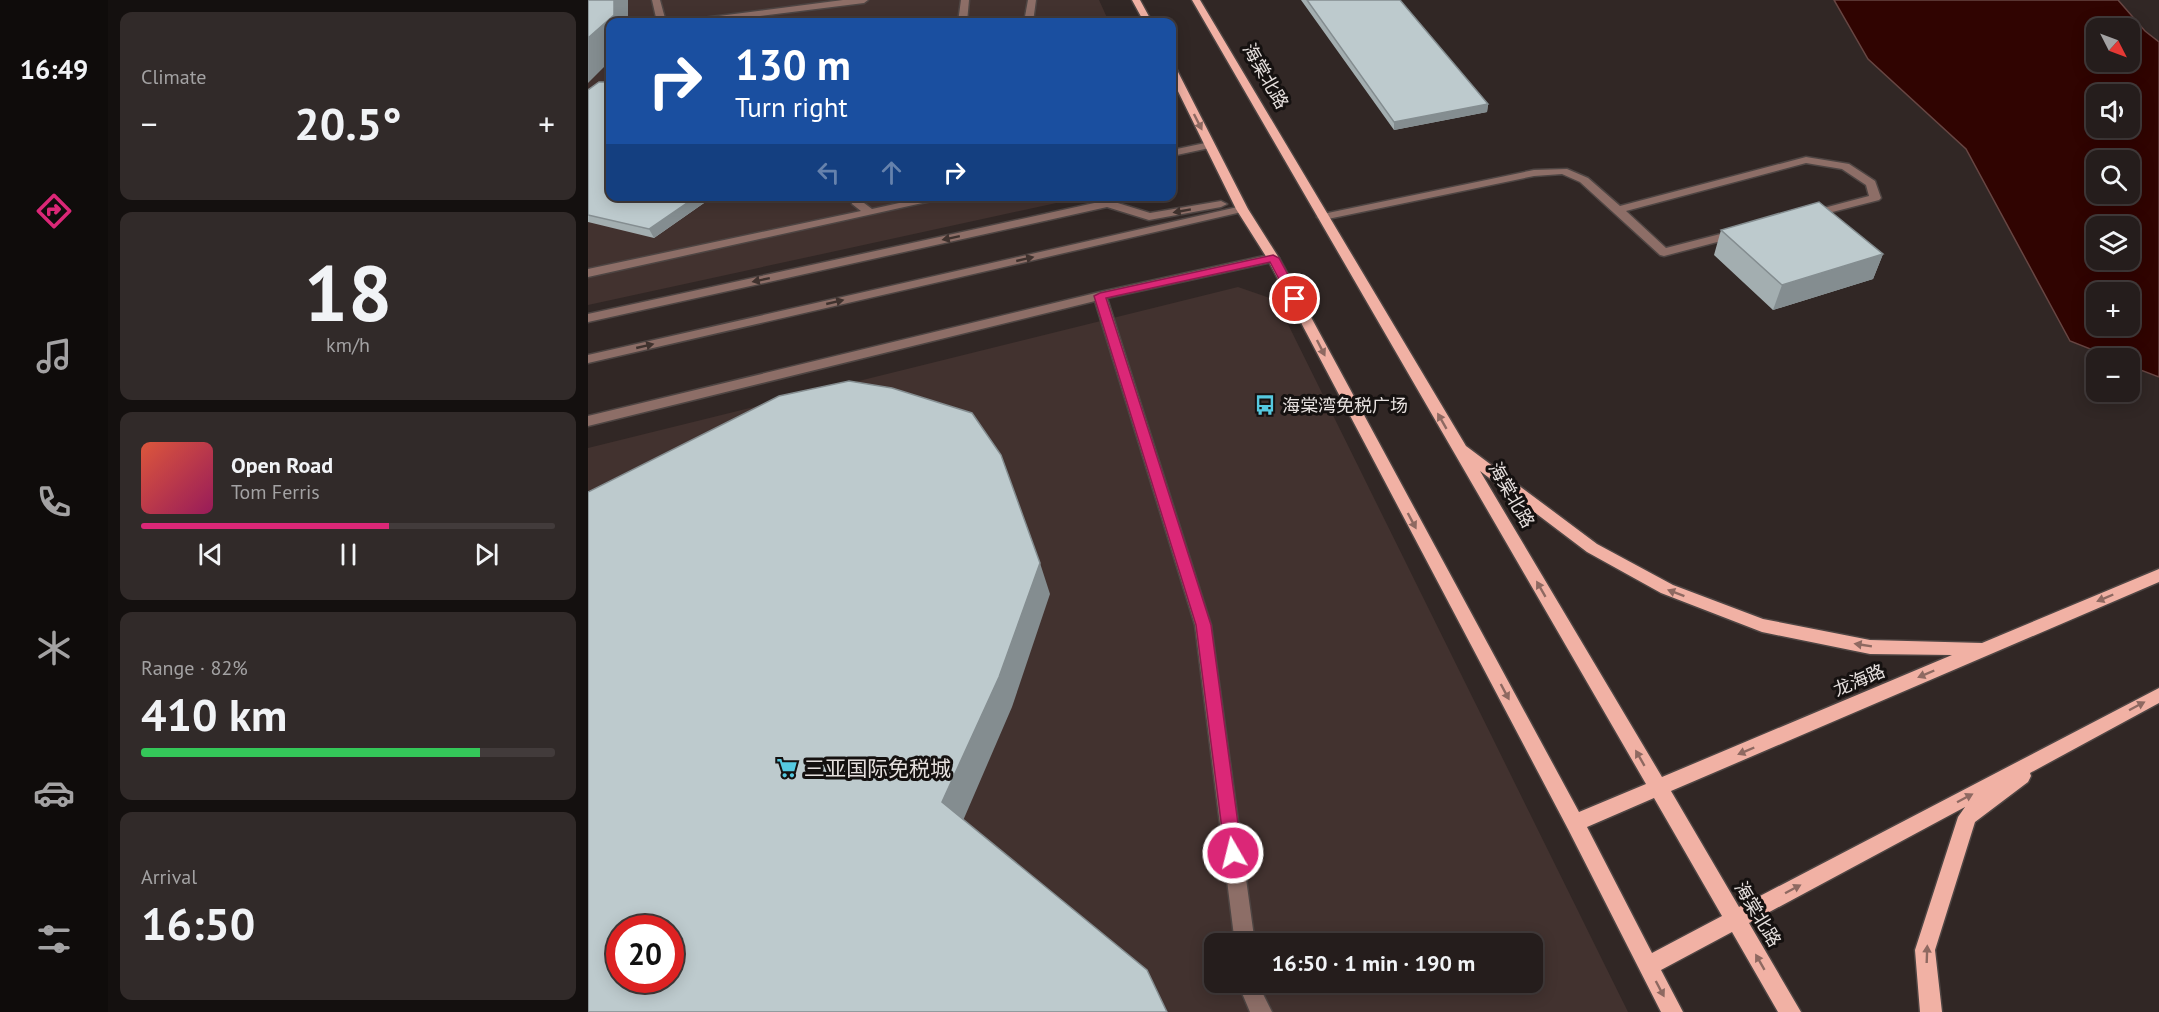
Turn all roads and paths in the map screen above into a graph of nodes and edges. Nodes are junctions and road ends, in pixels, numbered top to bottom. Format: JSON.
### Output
{"nodes":[{"id":1,"x":656,"y":0,"type":"edge"},
{"id":2,"x":864,"y":0,"type":"edge"},
{"id":3,"x":965,"y":0,"type":"edge"},
{"id":4,"x":1032,"y":0,"type":"edge"},
{"id":5,"x":1136,"y":0,"type":"edge"},
{"id":6,"x":1196,"y":0,"type":"edge"},
{"id":7,"x":661,"y":18,"type":"edge"},
{"id":8,"x":726,"y":18,"type":"edge"},
{"id":9,"x":963,"y":18,"type":"edge"},
{"id":10,"x":1030,"y":18,"type":"edge"},
{"id":11,"x":1146,"y":18,"type":"edge"},
{"id":12,"x":1176,"y":78,"type":"edge"},
{"id":13,"x":1210,"y":145,"type":"junction"},
{"id":14,"x":1176,"y":152,"type":"edge"},
{"id":15,"x":858,"y":201,"type":"edge"},
{"id":16,"x":926,"y":201,"type":"edge"},
{"id":17,"x":1241,"y":205,"type":"junction"},
{"id":18,"x":1618,"y":210,"type":"junction"},
{"id":19,"x":870,"y":213,"type":"junction"},
{"id":20,"x":1323,"y":217,"type":"junction"},
{"id":21,"x":1798,"y":218,"type":"edge"},
{"id":22,"x":1753,"y":229,"type":"edge"},
{"id":23,"x":1273,"y":258,"type":"junction"},
{"id":24,"x":588,"y":273,"type":"edge"},
{"id":25,"x":1100,"y":296,"type":"junction"},
{"id":26,"x":588,"y":318,"type":"edge"},
{"id":27,"x":588,"y":359,"type":"edge"},
{"id":28,"x":588,"y":421,"type":"edge"},
{"id":29,"x":1457,"y":446,"type":"junction"},
{"id":30,"x":2159,"y":575,"type":"edge"},
{"id":31,"x":1985,"y":649,"type":"junction"},
{"id":32,"x":2159,"y":695,"type":"edge"},
{"id":33,"x":2063,"y":746,"type":"junction"},
{"id":34,"x":1658,"y":789,"type":"junction"},
{"id":35,"x":1575,"y":823,"type":"junction"},
{"id":36,"x":1735,"y":919,"type":"junction"},
{"id":37,"x":1244,"y":933,"type":"edge"},
{"id":38,"x":1648,"y":966,"type":"junction"},
{"id":39,"x":1252,"y":993,"type":"edge"},
{"id":40,"x":1261,"y":1012,"type":"edge"},
{"id":41,"x":1672,"y":1012,"type":"edge"},
{"id":42,"x":1790,"y":1012,"type":"edge"},
{"id":43,"x":1931,"y":1012,"type":"edge"}],
"edges":[{"from":1,"to":7,"type":"lane"},
{"from":2,"to":8,"type":"lane"},
{"from":3,"to":9,"type":"lane"},
{"from":4,"to":10,"type":"lane"},
{"from":5,"to":11,"type":"main road"},
{"from":6,"to":20,"type":"main road","name":"海棠北路"},
{"from":12,"to":13,"type":"main road","one_way":true},
{"from":13,"to":14,"type":"lane"},
{"from":13,"to":17,"type":"main road"},
{"from":15,"to":19,"type":"lane"},
{"from":16,"to":19,"type":"lane"},
{"from":17,"to":23,"type":"main road"},
{"from":17,"to":26,"type":"lane","one_way":true},
{"from":27,"to":17,"type":"lane","one_way":true},
{"from":18,"to":20,"type":"lane"},
{"from":18,"to":21,"type":"lane"},
{"from":18,"to":22,"type":"lane"},
{"from":19,"to":24,"type":"lane"},
{"from":29,"to":20,"type":"main road","name":"海棠北路","one_way":true},
{"from":23,"to":25,"type":"lane"},
{"from":23,"to":35,"type":"main road","one_way":true},
{"from":25,"to":28,"type":"lane"},
{"from":25,"to":37,"type":"lane"},
{"from":31,"to":29,"type":"main road","one_way":true},
{"from":34,"to":29,"type":"main road","name":"海棠北路","one_way":true},
{"from":30,"to":31,"type":"main road","name":"龙海路","one_way":true},
{"from":31,"to":34,"type":"main road","name":"龙海路","one_way":true},
{"from":33,"to":32,"type":"main road","one_way":true},
{"from":36,"to":33,"type":"main road","one_way":true},
{"from":43,"to":33,"type":"main road","one_way":true},
{"from":34,"to":35,"type":"main road","name":"龙海路"},
{"from":34,"to":36,"type":"main road","name":"海棠北路"},
{"from":35,"to":38,"type":"main road"},
{"from":36,"to":38,"type":"main road"},
{"from":42,"to":36,"type":"main road","name":"海棠北路","one_way":true},
{"from":38,"to":41,"type":"main road","one_way":true},
{"from":39,"to":40,"type":"lane"}]}
